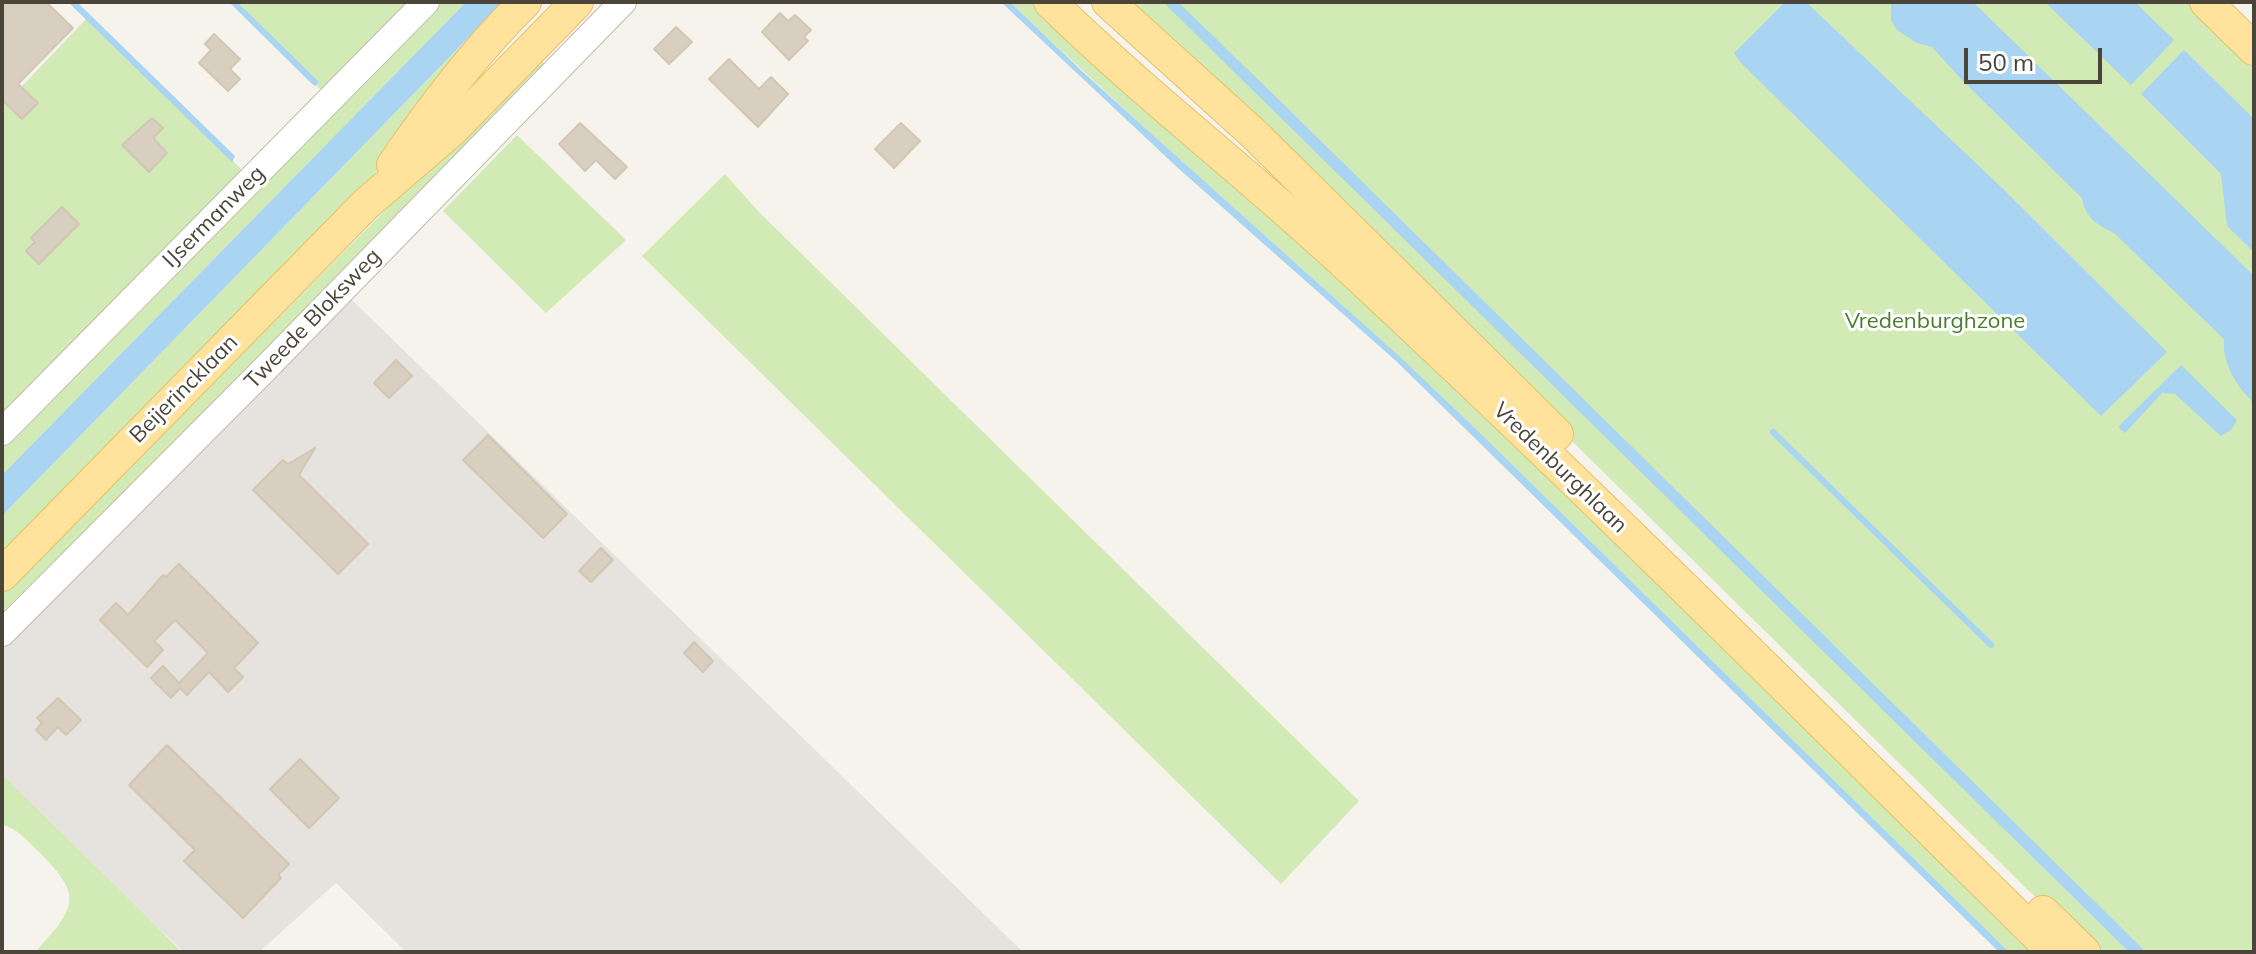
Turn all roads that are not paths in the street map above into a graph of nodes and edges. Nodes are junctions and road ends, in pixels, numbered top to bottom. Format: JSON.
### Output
{"nodes":[{"id":1,"x":426,"y":2,"type":"edge"},
{"id":2,"x":525,"y":2,"type":"edge"},
{"id":3,"x":577,"y":2,"type":"edge"},
{"id":4,"x":623,"y":2,"type":"edge"},
{"id":5,"x":1050,"y":2,"type":"edge"},
{"id":6,"x":1108,"y":2,"type":"edge"},
{"id":7,"x":2212,"y":4,"type":"edge"},
{"id":8,"x":2254,"y":49,"type":"edge"},
{"id":9,"x":366,"y":204,"type":"junction"},
{"id":10,"x":2,"y":432,"type":"edge"},
{"id":11,"x":2,"y":575,"type":"edge"},
{"id":12,"x":2,"y":633,"type":"edge"},
{"id":13,"x":2054,"y":952,"type":"edge"},
{"id":14,"x":2084,"y":952,"type":"edge"}],
"edges":[{"from":1,"to":10,"type":"street","name":"IJsermanweg"},
{"from":2,"to":9,"type":"main road","name":"Beijerincklaan"},
{"from":3,"to":9,"type":"main road","name":"Beijerincklaan"},
{"from":4,"to":12,"type":"street","name":"Tweede Bloksweg"},
{"from":5,"to":13,"type":"main road","name":"Vredenburghlaan"},
{"from":6,"to":14,"type":"main road","name":"Vredenburghlaan"},
{"from":7,"to":8,"type":"main road"},
{"from":9,"to":11,"type":"main road","name":"Beijerincklaan"}]}
